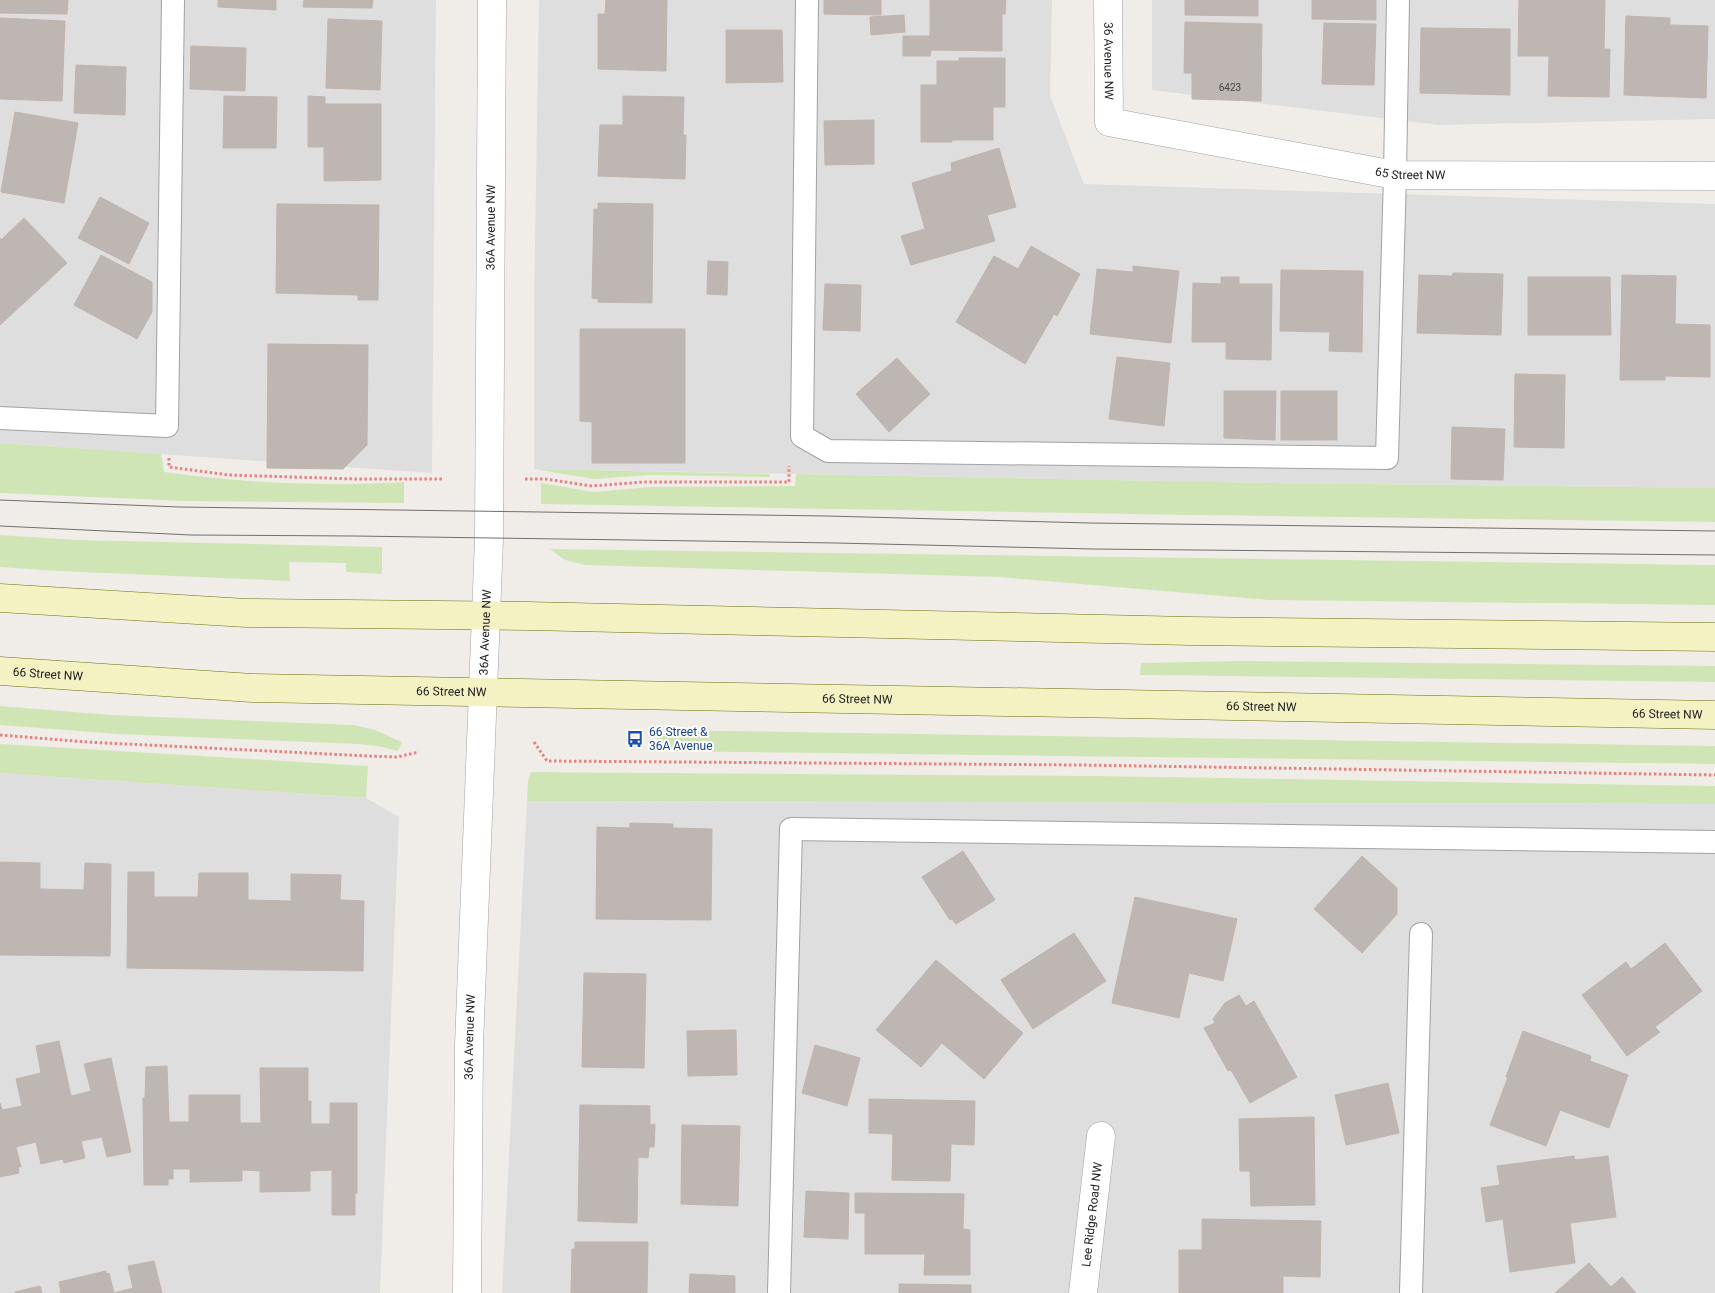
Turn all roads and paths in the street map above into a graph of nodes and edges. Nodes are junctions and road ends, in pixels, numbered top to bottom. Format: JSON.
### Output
{"nodes":[{"id":1,"x":173,"y":0,"type":"edge"},
{"id":2,"x":492,"y":0,"type":"edge"},
{"id":3,"x":807,"y":0,"type":"edge"},
{"id":4,"x":1108,"y":0,"type":"edge"},
{"id":5,"x":1398,"y":0,"type":"edge"},
{"id":6,"x":1109,"y":122,"type":"joint"},
{"id":7,"x":1395,"y":175,"type":"junction"},
{"id":8,"x":1715,"y":176,"type":"edge"},
{"id":9,"x":0,"y":418,"type":"edge"},
{"id":10,"x":802,"y":436,"type":"junction"},
{"id":11,"x":169,"y":454,"type":"dead end"},
{"id":12,"x":444,"y":479,"type":"dead end"},
{"id":13,"x":520,"y":479,"type":"dead end"},
{"id":14,"x":0,"y":598,"type":"edge"},
{"id":15,"x":486,"y":616,"type":"junction"},
{"id":16,"x":1715,"y":637,"type":"edge"},
{"id":17,"x":0,"y":670,"type":"edge"},
{"id":18,"x":484,"y":691,"type":"junction"},
{"id":19,"x":1715,"y":714,"type":"edge"},
{"id":20,"x":0,"y":734,"type":"edge"},
{"id":21,"x":534,"y":742,"type":"dead end"},
{"id":22,"x":419,"y":752,"type":"dead end"},
{"id":23,"x":1715,"y":775,"type":"edge"},
{"id":24,"x":1715,"y":842,"type":"edge"},
{"id":25,"x":1421,"y":934,"type":"dead end"},
{"id":26,"x":1101,"y":1136,"type":"dead end"},
{"id":27,"x":467,"y":1293,"type":"edge"},
{"id":28,"x":780,"y":1293,"type":"edge"},
{"id":29,"x":1083,"y":1293,"type":"edge"},
{"id":30,"x":1411,"y":1293,"type":"edge"}],
"edges":[{"from":1,"to":9,"type":"lane"},
{"from":2,"to":15,"type":"street","name":"36A Avenue NW"},
{"from":3,"to":10,"type":"lane"},
{"from":4,"to":6,"type":"street","name":"36 Avenue NW"},
{"from":5,"to":7,"type":"lane"},
{"from":6,"to":7,"type":"street","name":"65 Street NW"},
{"from":7,"to":8,"type":"street","name":"65 Street NW"},
{"from":7,"to":10,"type":"lane"},
{"from":10,"to":13,"type":"path"},
{"from":11,"to":12,"type":"path"},
{"from":14,"to":15,"type":"main road"},
{"from":15,"to":16,"type":"main road"},
{"from":15,"to":18,"type":"street","name":"36A Avenue NW"},
{"from":17,"to":18,"type":"main road","name":"66 Street NW"},
{"from":18,"to":19,"type":"main road","name":"66 Street NW"},
{"from":18,"to":27,"type":"street","name":"36A Avenue NW"},
{"from":20,"to":22,"type":"path"},
{"from":21,"to":23,"type":"path"},
{"from":24,"to":28,"type":"lane"},
{"from":25,"to":30,"type":"lane"},
{"from":26,"to":29,"type":"street","name":"Lee Ridge Road NW"}]}
